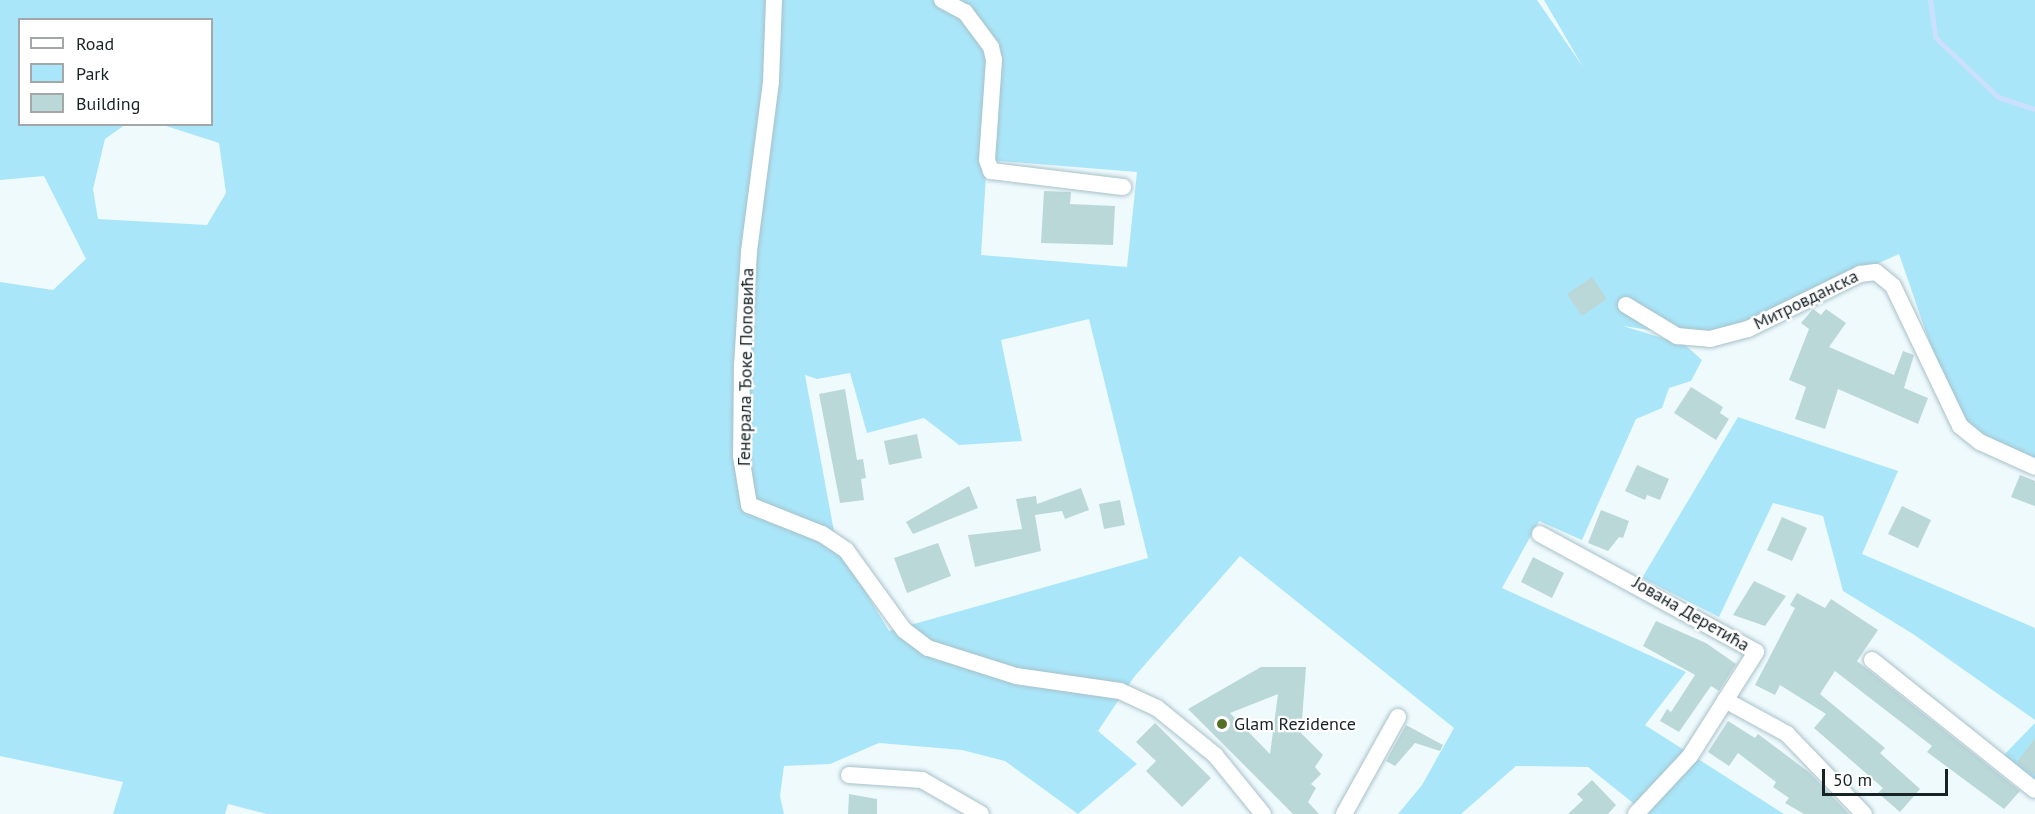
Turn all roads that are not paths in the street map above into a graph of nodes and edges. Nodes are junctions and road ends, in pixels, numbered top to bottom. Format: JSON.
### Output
{"nodes":[{"id":1,"x":774,"y":0,"type":"edge"},
{"id":2,"x":942,"y":0,"type":"edge"},
{"id":3,"x":1123,"y":187,"type":"dead end"},
{"id":4,"x":1626,"y":305,"type":"dead end"},
{"id":5,"x":2035,"y":467,"type":"edge"},
{"id":6,"x":1540,"y":534,"type":"dead end"},
{"id":7,"x":1872,"y":660,"type":"dead end"},
{"id":8,"x":1725,"y":700,"type":"junction"},
{"id":9,"x":1398,"y":717,"type":"dead end"},
{"id":10,"x":849,"y":775,"type":"dead end"},
{"id":11,"x":2035,"y":790,"type":"edge"},
{"id":12,"x":981,"y":814,"type":"edge"},
{"id":13,"x":1263,"y":814,"type":"edge"},
{"id":14,"x":1344,"y":814,"type":"edge"},
{"id":15,"x":1636,"y":814,"type":"edge"},
{"id":16,"x":1864,"y":814,"type":"edge"}],
"edges":[{"from":1,"to":13,"type":"street","name":"Генерала Ђоке Поповића"},
{"from":2,"to":3,"type":"street"},
{"from":4,"to":5,"type":"street","name":"Митровданска"},
{"from":6,"to":8,"type":"street","name":"Јована Деретића"},
{"from":7,"to":11,"type":"street"},
{"from":8,"to":15,"type":"street"},
{"from":8,"to":16,"type":"street"},
{"from":9,"to":14,"type":"street"},
{"from":10,"to":12,"type":"street"}]}
